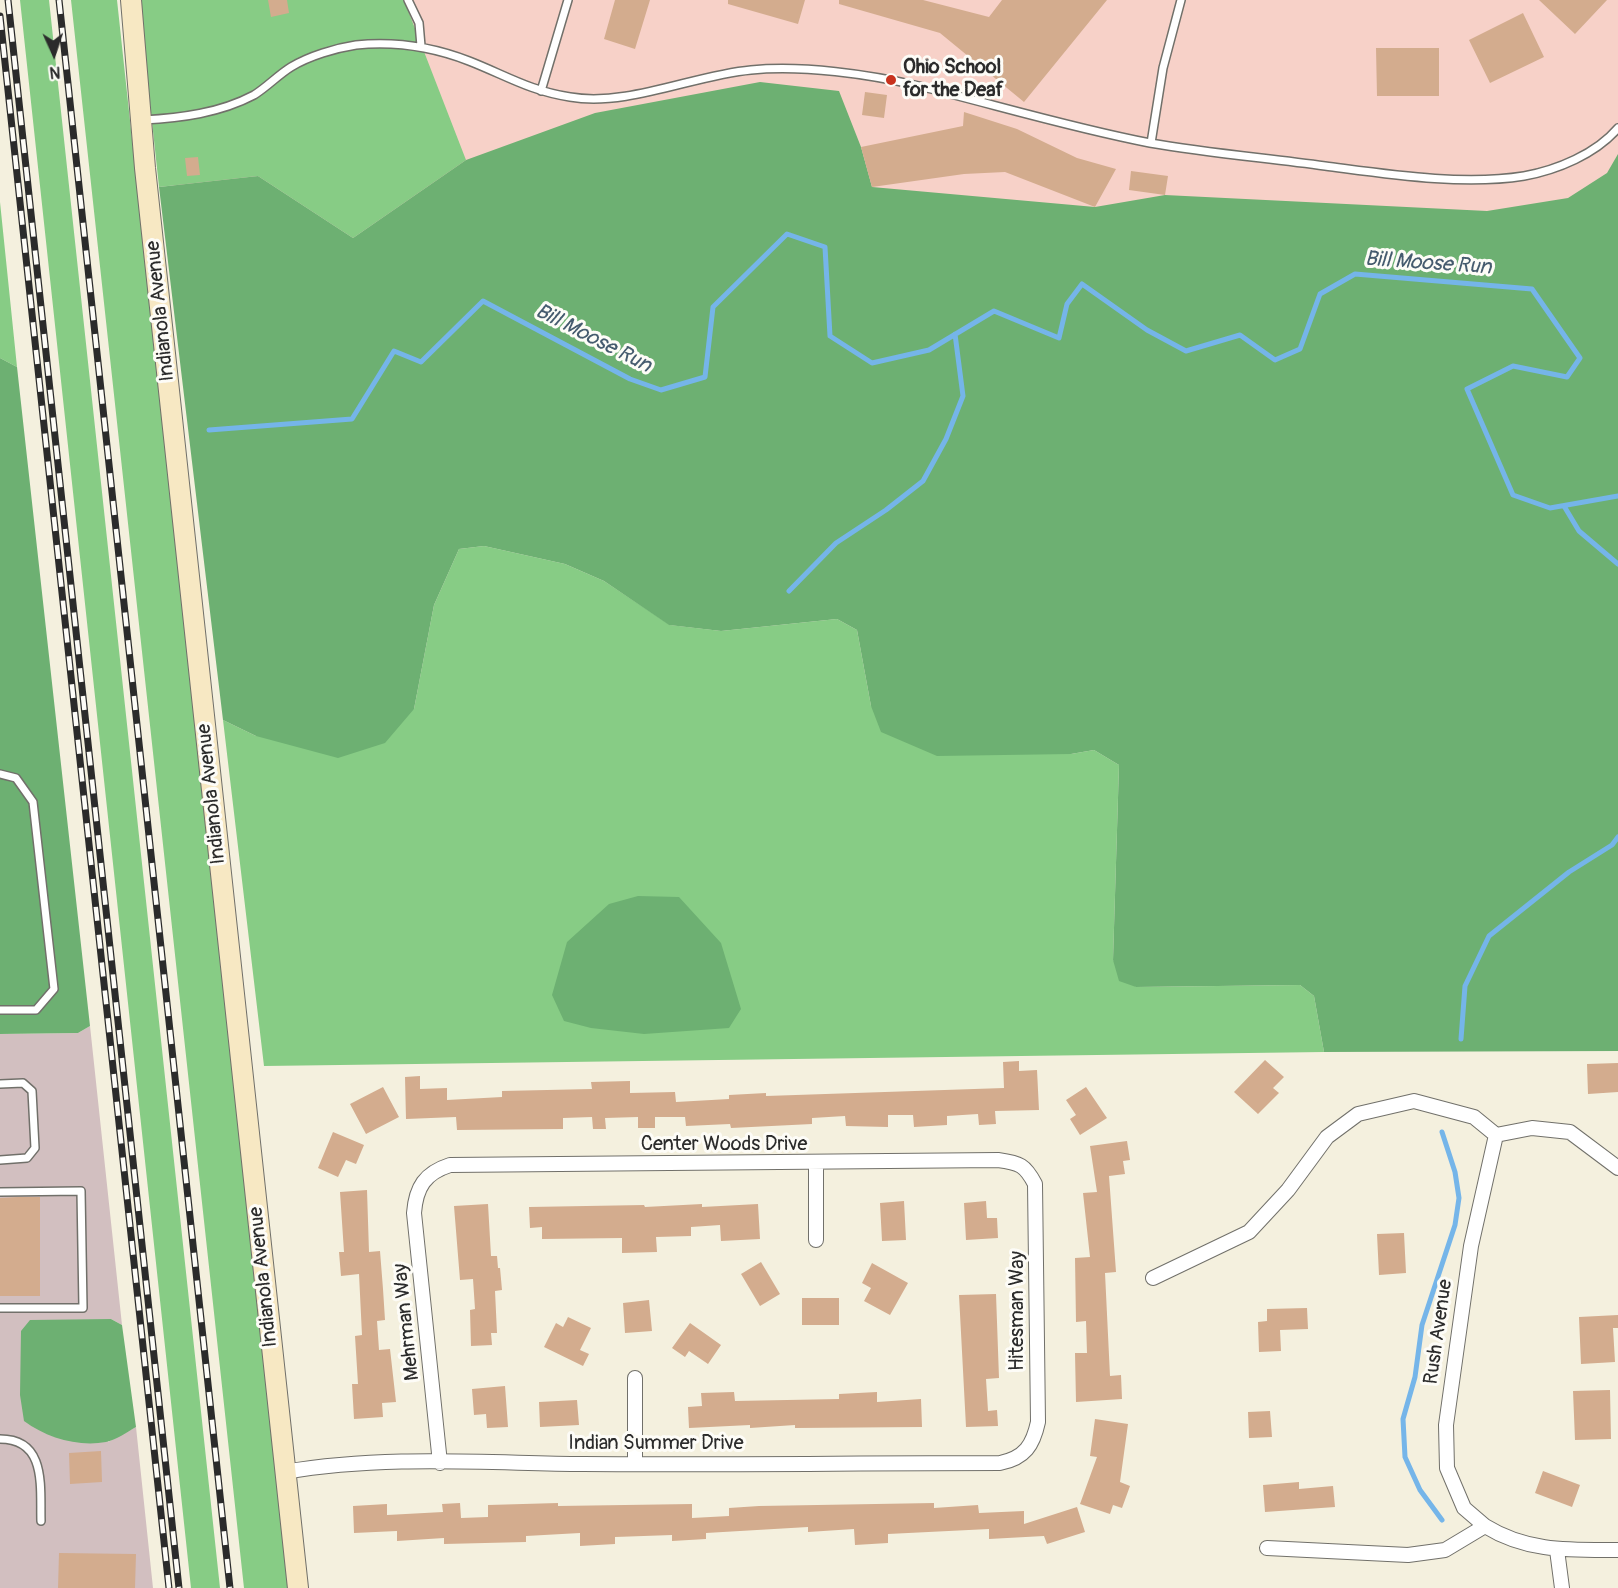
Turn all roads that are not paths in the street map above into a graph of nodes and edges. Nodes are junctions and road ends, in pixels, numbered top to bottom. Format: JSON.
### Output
{"nodes":[{"id":1,"x":131,"y":0,"type":"edge"},
{"id":2,"x":408,"y":0,"type":"edge"},
{"id":3,"x":568,"y":0,"type":"edge"},
{"id":4,"x":1181,"y":0,"type":"edge"},
{"id":5,"x":421,"y":46,"type":"junction"},
{"id":6,"x":541,"y":91,"type":"junction"},
{"id":7,"x":141,"y":121,"type":"junction"},
{"id":8,"x":1618,"y":128,"type":"edge"},
{"id":9,"x":1151,"y":143,"type":"junction"},
{"id":10,"x":0,"y":774,"type":"edge"},
{"id":11,"x":0,"y":1010,"type":"edge"},
{"id":12,"x":0,"y":1084,"type":"edge"},
{"id":13,"x":1496,"y":1135,"type":"junction"},
{"id":14,"x":0,"y":1160,"type":"edge"},
{"id":15,"x":816,"y":1164,"type":"junction"},
{"id":16,"x":1027,"y":1168,"type":"joint"},
{"id":17,"x":1618,"y":1168,"type":"edge"},
{"id":18,"x":423,"y":1180,"type":"joint"},
{"id":19,"x":0,"y":1192,"type":"edge"},
{"id":20,"x":816,"y":1240,"type":"dead end"},
{"id":21,"x":1153,"y":1278,"type":"dead end"},
{"id":22,"x":0,"y":1308,"type":"edge"},
{"id":23,"x":635,"y":1378,"type":"dead end"},
{"id":24,"x":0,"y":1439,"type":"edge"},
{"id":25,"x":1026,"y":1453,"type":"joint"},
{"id":26,"x":440,"y":1462,"type":"junction"},
{"id":27,"x":636,"y":1464,"type":"junction"},
{"id":28,"x":285,"y":1472,"type":"junction"},
{"id":29,"x":41,"y":1521,"type":"dead end"},
{"id":30,"x":1485,"y":1526,"type":"junction"},
{"id":31,"x":1267,"y":1548,"type":"dead end"},
{"id":32,"x":1557,"y":1550,"type":"junction"},
{"id":33,"x":1618,"y":1550,"type":"edge"},
{"id":34,"x":298,"y":1588,"type":"edge"},
{"id":35,"x":1562,"y":1588,"type":"edge"}],
"edges":[{"from":1,"to":7,"type":"main road","name":"Indianola Avenue"},
{"from":2,"to":5,"type":"lane"},
{"from":3,"to":6,"type":"lane"},
{"from":4,"to":9,"type":"lane"},
{"from":5,"to":6,"type":"lane"},
{"from":5,"to":7,"type":"lane"},
{"from":6,"to":9,"type":"lane"},
{"from":7,"to":28,"type":"main road","name":"Indianola Avenue"},
{"from":8,"to":9,"type":"lane"},
{"from":10,"to":11,"type":"lane"},
{"from":12,"to":14,"type":"lane"},
{"from":13,"to":17,"type":"street"},
{"from":13,"to":21,"type":"street"},
{"from":13,"to":30,"type":"street","name":"Rush Avenue"},
{"from":15,"to":16,"type":"street","name":"Center Woods Drive"},
{"from":15,"to":18,"type":"street","name":"Center Woods Drive"},
{"from":15,"to":20,"type":"street"},
{"from":16,"to":25,"type":"street","name":"Hitesman Way"},
{"from":18,"to":26,"type":"street","name":"Mehrman Way"},
{"from":19,"to":22,"type":"lane"},
{"from":23,"to":27,"type":"street"},
{"from":24,"to":29,"type":"lane"},
{"from":25,"to":27,"type":"street","name":"Indian Summer Drive"},
{"from":26,"to":27,"type":"street","name":"Indian Summer Drive"},
{"from":26,"to":28,"type":"street","name":"Indian Summer Drive"},
{"from":28,"to":34,"type":"main road","name":"Indianola Avenue"},
{"from":30,"to":31,"type":"street"},
{"from":30,"to":32,"type":"street","name":"Rush Avenue"},
{"from":32,"to":33,"type":"street","name":"Rush Avenue"},
{"from":32,"to":35,"type":"street"}]}
